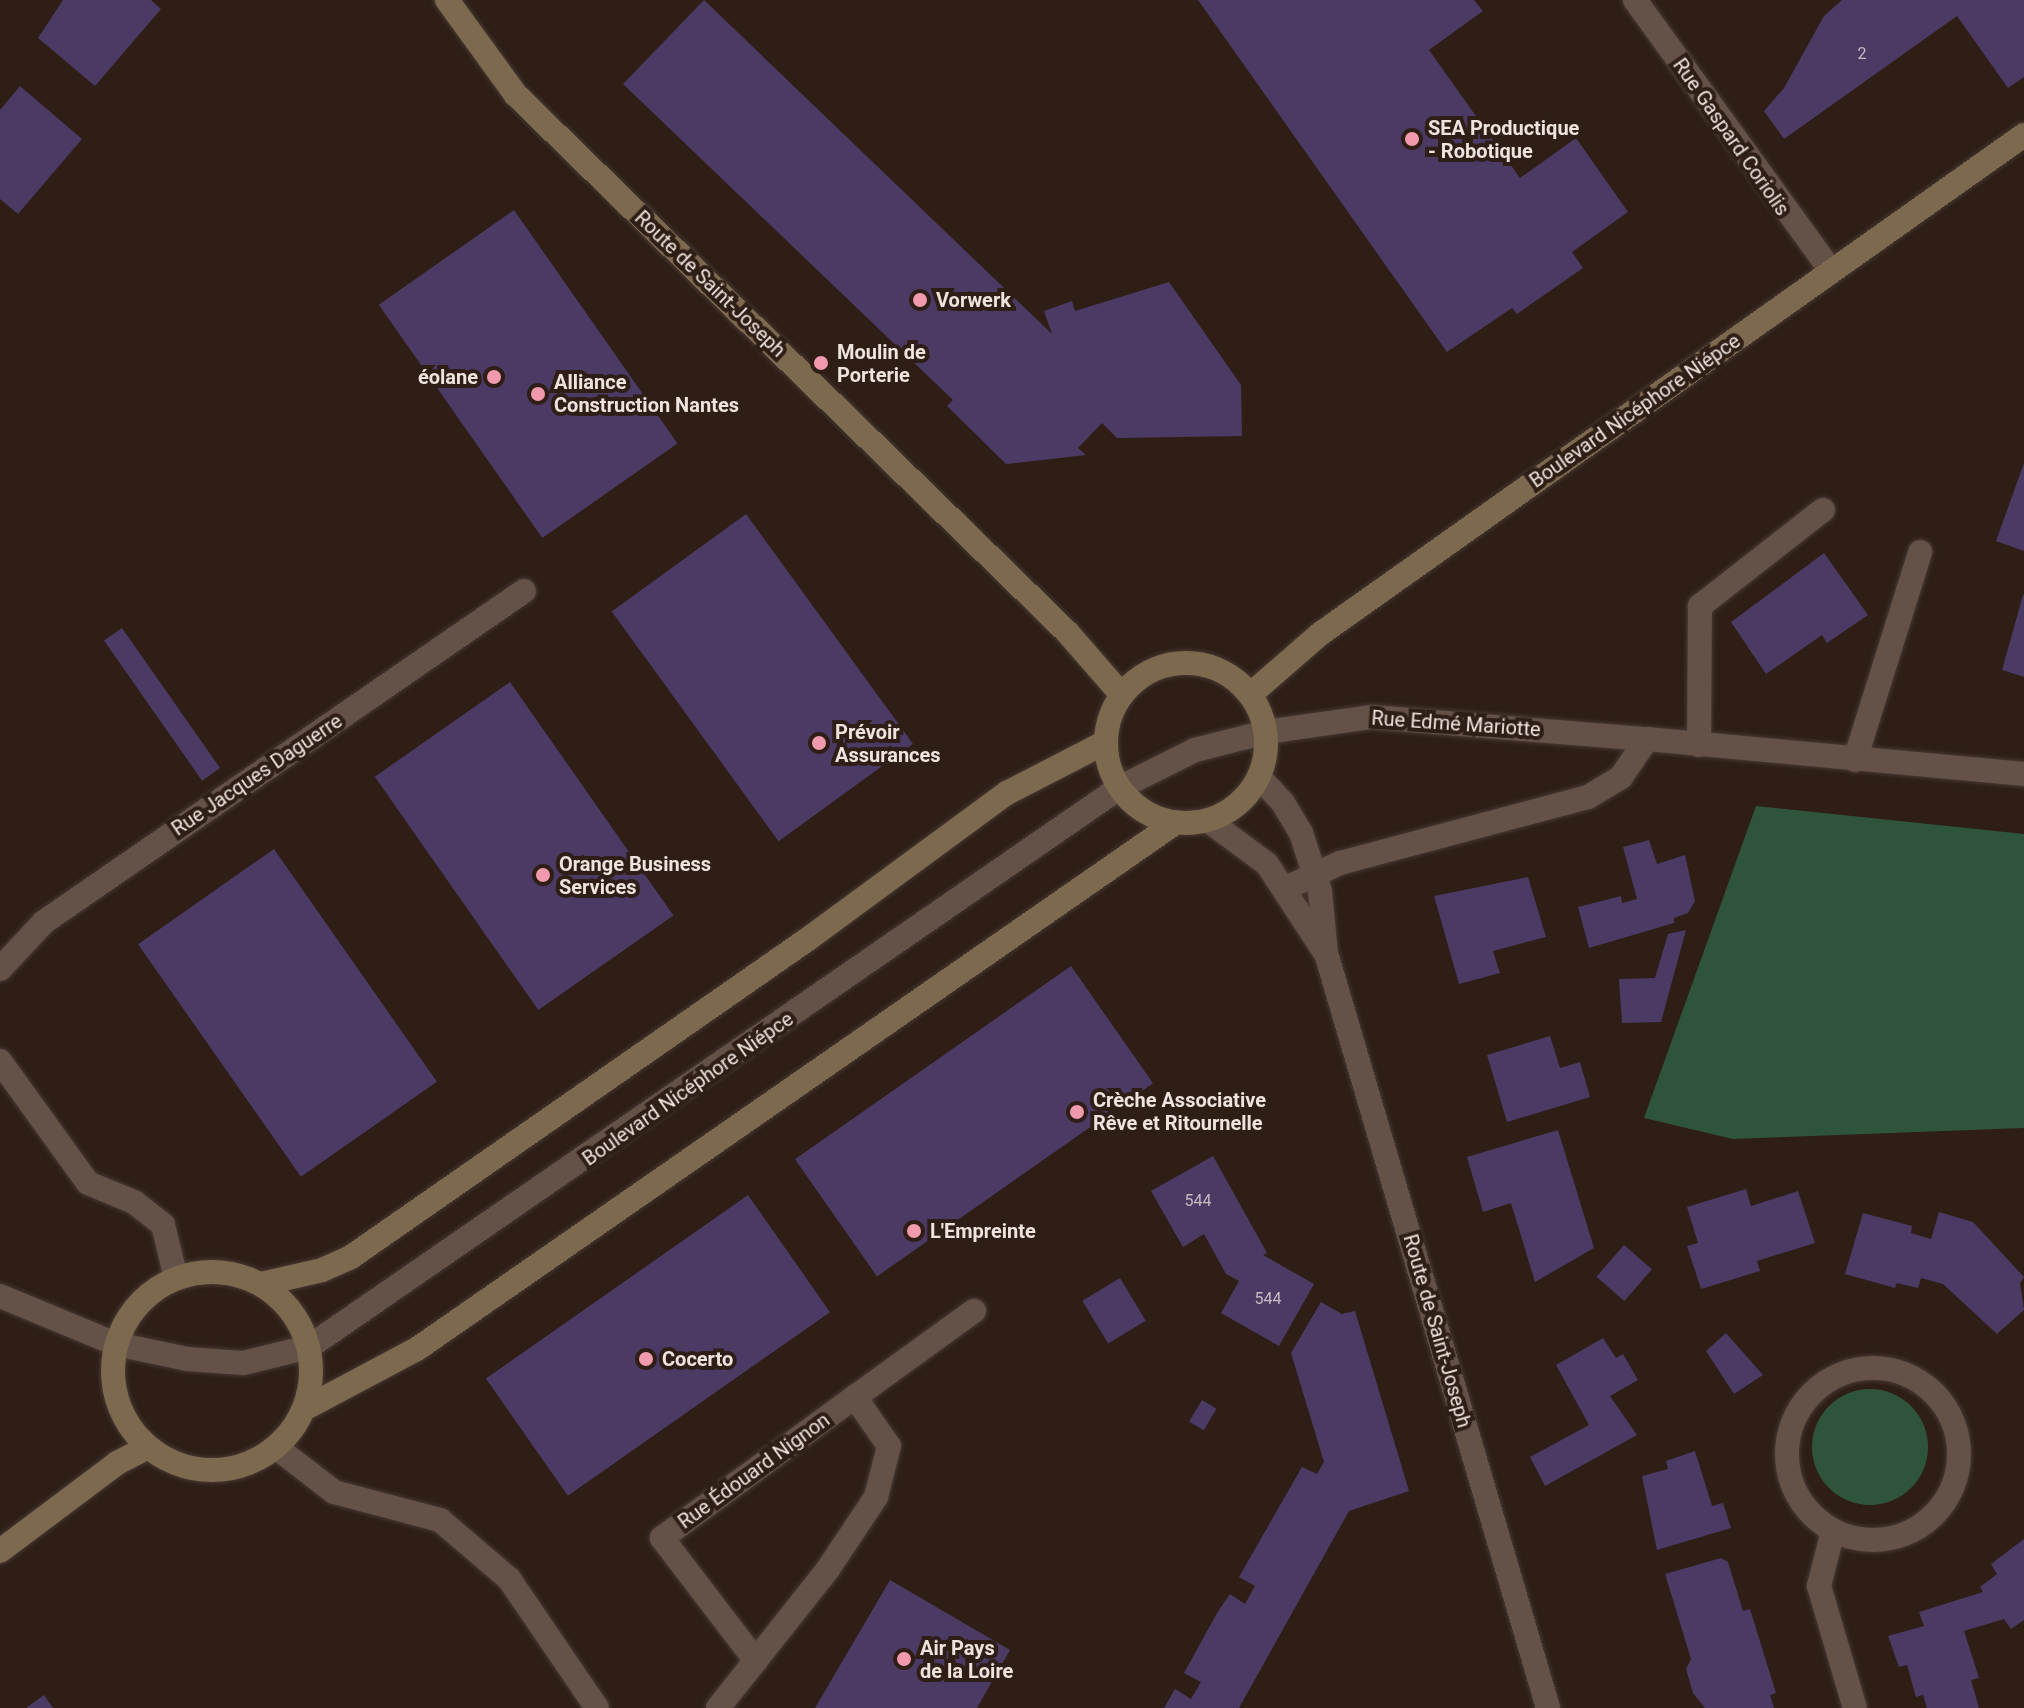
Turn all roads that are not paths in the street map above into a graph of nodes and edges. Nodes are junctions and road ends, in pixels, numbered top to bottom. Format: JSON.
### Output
{"nodes":[{"id":1,"x":447,"y":0,"type":"edge"},
{"id":2,"x":1635,"y":0,"type":"edge"},
{"id":3,"x":2024,"y":135,"type":"edge"},
{"id":4,"x":1831,"y":271,"type":"junction"},
{"id":5,"x":1823,"y":510,"type":"dead end"},
{"id":6,"x":1920,"y":552,"type":"dead end"},
{"id":7,"x":524,"y":591,"type":"dead end"},
{"id":8,"x":1121,"y":694,"type":"junction"},
{"id":9,"x":1251,"y":694,"type":"junction"},
{"id":10,"x":1266,"y":732,"type":"junction"},
{"id":11,"x":1647,"y":739,"type":"junction"},
{"id":12,"x":1104,"y":743,"type":"junction"},
{"id":13,"x":1699,"y":745,"type":"junction"},
{"id":14,"x":1855,"y":760,"type":"junction"},
{"id":15,"x":2024,"y":774,"type":"edge"},
{"id":16,"x":1259,"y":777,"type":"junction"},
{"id":17,"x":1119,"y":788,"type":"junction"},
{"id":18,"x":1209,"y":821,"type":"junction"},
{"id":19,"x":1175,"y":823,"type":"junction"},
{"id":20,"x":1315,"y":875,"type":"junction"},
{"id":21,"x":1284,"y":889,"type":"junction"},
{"id":22,"x":1326,"y":953,"type":"junction"},
{"id":23,"x":0,"y":969,"type":"edge"},
{"id":24,"x":0,"y":1061,"type":"edge"},
{"id":25,"x":176,"y":1278,"type":"junction"},
{"id":26,"x":261,"y":1284,"type":"junction"},
{"id":27,"x":0,"y":1296,"type":"edge"},
{"id":28,"x":974,"y":1311,"type":"dead end"},
{"id":29,"x":116,"y":1344,"type":"junction"},
{"id":30,"x":309,"y":1347,"type":"junction"},
{"id":31,"x":855,"y":1397,"type":"junction"},
{"id":32,"x":304,"y":1409,"type":"junction"},
{"id":33,"x":147,"y":1448,"type":"junction"},
{"id":34,"x":277,"y":1448,"type":"junction"},
{"id":35,"x":1833,"y":1531,"type":"junction"},
{"id":36,"x":0,"y":1551,"type":"edge"},
{"id":37,"x":756,"y":1661,"type":"junction"},
{"id":38,"x":597,"y":1708,"type":"edge"},
{"id":39,"x":718,"y":1708,"type":"edge"},
{"id":40,"x":1548,"y":1708,"type":"edge"},
{"id":41,"x":1855,"y":1708,"type":"edge"}],
"edges":[{"from":1,"to":8,"type":"street","name":"Route de Saint-Joseph"},
{"from":2,"to":4,"type":"street","name":"Rue Gaspard Coriolis"},
{"from":3,"to":4,"type":"street","name":"Boulevard Nicéphore Niépce"},
{"from":4,"to":9,"type":"street","name":"Boulevard Nicéphore Niépce"},
{"from":5,"to":13,"type":"street"},
{"from":6,"to":14,"type":"street"},
{"from":7,"to":23,"type":"street","name":"Rue Jacques Daguerre"},
{"from":8,"to":9,"type":"street"},
{"from":8,"to":12,"type":"street"},
{"from":9,"to":10,"type":"street"},
{"from":10,"to":11,"type":"street","name":"Rue Edmé Mariotte"},
{"from":10,"to":16,"type":"street"},
{"from":10,"to":17,"type":"street","name":"Rue Edmé Mariotte"},
{"from":11,"to":13,"type":"street","name":"Rue Edmé Mariotte"},
{"from":11,"to":20,"type":"street"},
{"from":12,"to":17,"type":"street"},
{"from":12,"to":26,"type":"street"},
{"from":13,"to":14,"type":"street","name":"Rue Edmé Mariotte"},
{"from":14,"to":15,"type":"street","name":"Rue Edmé Mariotte"},
{"from":16,"to":18,"type":"street"},
{"from":16,"to":20,"type":"street","name":"Route de Saint-Joseph"},
{"from":17,"to":19,"type":"street"},
{"from":17,"to":30,"type":"street","name":"Boulevard Nicéphore Niépce"},
{"from":18,"to":19,"type":"street"},
{"from":18,"to":21,"type":"street","name":"Route de Saint-Joseph"},
{"from":19,"to":32,"type":"street"},
{"from":20,"to":21,"type":"street"},
{"from":20,"to":22,"type":"street","name":"Route de Saint-Joseph"},
{"from":21,"to":22,"type":"street","name":"Route de Saint-Joseph"},
{"from":22,"to":40,"type":"street","name":"Route de Saint-Joseph"},
{"from":24,"to":25,"type":"street"},
{"from":25,"to":26,"type":"street"},
{"from":25,"to":29,"type":"street"},
{"from":26,"to":30,"type":"street"},
{"from":27,"to":29,"type":"street"},
{"from":28,"to":31,"type":"street","name":"Rue Édouard Nignon"},
{"from":29,"to":30,"type":"street","name":"Boulevard Nicéphore Niépce"},
{"from":29,"to":33,"type":"street"},
{"from":30,"to":32,"type":"street"},
{"from":31,"to":37,"type":"street"},
{"from":31,"to":37,"type":"street","name":"Rue Édouard Nignon"},
{"from":32,"to":34,"type":"street"},
{"from":33,"to":34,"type":"street"},
{"from":33,"to":36,"type":"street"},
{"from":34,"to":38,"type":"street"},
{"from":35,"to":35,"type":"street"},
{"from":35,"to":41,"type":"street"},
{"from":37,"to":39,"type":"street"}]}
